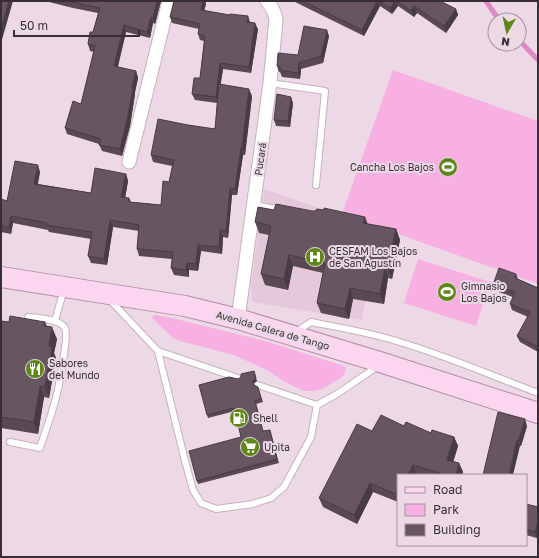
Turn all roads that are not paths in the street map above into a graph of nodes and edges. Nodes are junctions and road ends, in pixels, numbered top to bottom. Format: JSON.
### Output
{"nodes":[{"id":1,"x":169,"y":1,"type":"edge"},
{"id":2,"x":267,"y":1,"type":"edge"},
{"id":3,"x":270,"y":83,"type":"junction"},
{"id":4,"x":129,"y":162,"type":"dead end"},
{"id":5,"x":316,"y":185,"type":"dead end"},
{"id":6,"x":254,"y":205,"type":"junction"},
{"id":7,"x":290,"y":212,"type":"edge"},
{"id":8,"x":1,"y":277,"type":"edge"},
{"id":9,"x":64,"y":287,"type":"junction"},
{"id":10,"x":103,"y":293,"type":"junction"},
{"id":11,"x":28,"y":317,"type":"dead end"},
{"id":12,"x":238,"y":318,"type":"junction"},
{"id":13,"x":55,"y":321,"type":"junction"},
{"id":14,"x":293,"y":335,"type":"junction"},
{"id":15,"x":158,"y":351,"type":"junction"},
{"id":16,"x":383,"y":363,"type":"junction"},
{"id":17,"x":238,"y":378,"type":"edge"},
{"id":18,"x":258,"y":385,"type":"edge"},
{"id":19,"x":538,"y":393,"type":"edge"},
{"id":20,"x":317,"y":405,"type":"junction"},
{"id":21,"x":538,"y":413,"type":"edge"},
{"id":22,"x":10,"y":442,"type":"dead end"}],
"edges":[{"from":1,"to":4,"type":"street"},
{"from":2,"to":3,"type":"street","name":"Pucará"},
{"from":3,"to":5,"type":"lane"},
{"from":3,"to":6,"type":"street","name":"Pucará"},
{"from":6,"to":7,"type":"lane"},
{"from":6,"to":12,"type":"street","name":"Pucará"},
{"from":8,"to":9,"type":"main road","name":"Avenida Calera de Tango"},
{"from":9,"to":10,"type":"main road","name":"Avenida Calera de Tango"},
{"from":9,"to":13,"type":"lane"},
{"from":10,"to":12,"type":"main road","name":"Avenida Calera de Tango"},
{"from":10,"to":15,"type":"lane"},
{"from":11,"to":13,"type":"lane"},
{"from":12,"to":14,"type":"main road","name":"Avenida Calera de Tango"},
{"from":13,"to":22,"type":"lane"},
{"from":14,"to":16,"type":"main road","name":"Avenida Calera de Tango"},
{"from":14,"to":19,"type":"lane"},
{"from":15,"to":17,"type":"lane"},
{"from":15,"to":20,"type":"lane"},
{"from":16,"to":20,"type":"lane"},
{"from":16,"to":21,"type":"main road","name":"Avenida Calera de Tango"},
{"from":18,"to":20,"type":"lane"}]}
